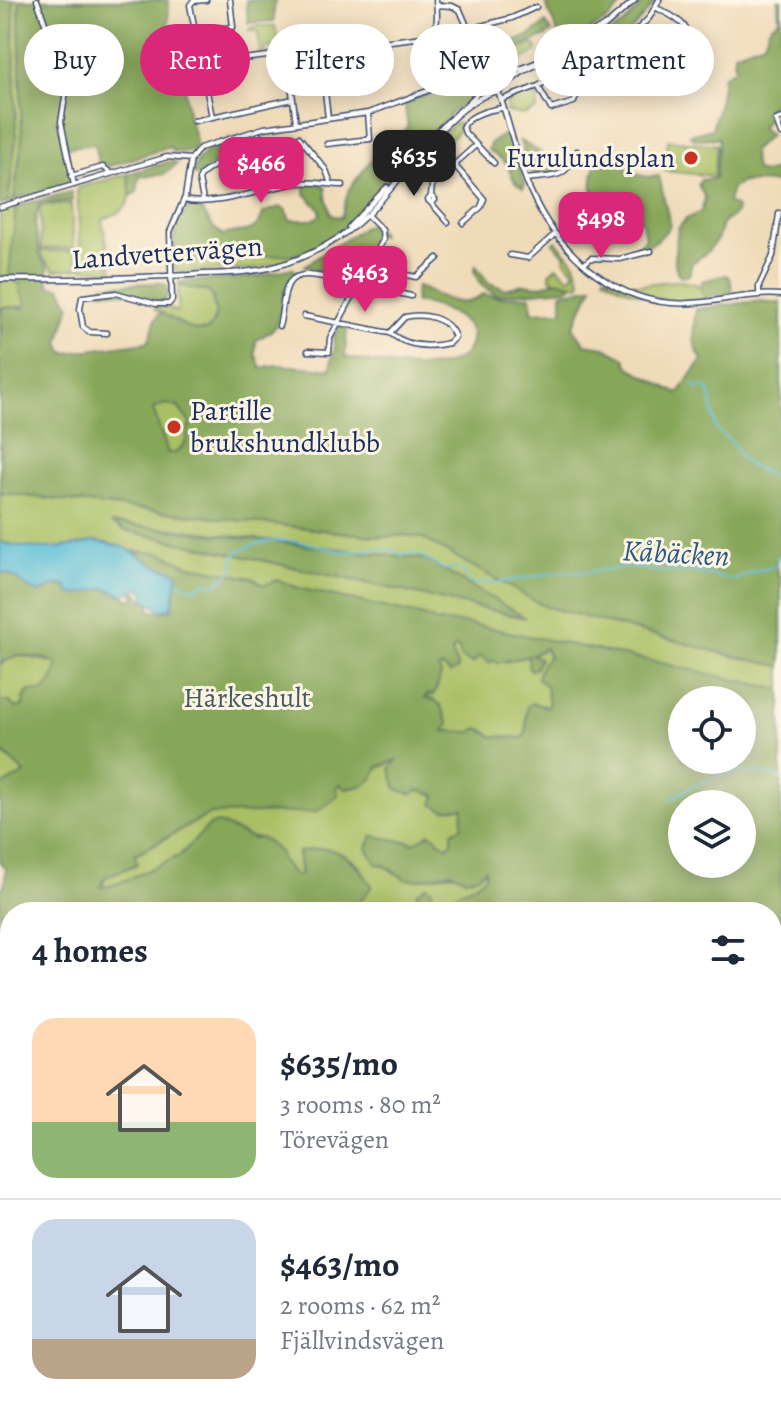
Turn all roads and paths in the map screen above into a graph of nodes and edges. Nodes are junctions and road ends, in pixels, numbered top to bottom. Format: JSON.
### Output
{"nodes":[{"id":1,"x":37,"y":0,"type":"edge"},
{"id":2,"x":206,"y":0,"type":"edge"},
{"id":3,"x":230,"y":0,"type":"edge"},
{"id":4,"x":635,"y":0,"type":"edge"},
{"id":5,"x":659,"y":0,"type":"edge"},
{"id":6,"x":436,"y":3,"type":"edge"},
{"id":7,"x":536,"y":7,"type":"dead end"},
{"id":8,"x":655,"y":7,"type":"junction"},
{"id":9,"x":627,"y":8,"type":"junction"},
{"id":10,"x":194,"y":24,"type":"edge"},
{"id":11,"x":233,"y":24,"type":"edge"},
{"id":12,"x":466,"y":24,"type":"edge"},
{"id":13,"x":486,"y":24,"type":"edge"},
{"id":14,"x":644,"y":24,"type":"edge"},
{"id":15,"x":682,"y":24,"type":"edge"},
{"id":16,"x":394,"y":40,"type":"edge"},
{"id":17,"x":518,"y":71,"type":"edge"},
{"id":18,"x":518,"y":75,"type":"edge"},
{"id":19,"x":534,"y":88,"type":"edge"},
{"id":20,"x":208,"y":96,"type":"edge"},
{"id":21,"x":293,"y":96,"type":"edge"},
{"id":22,"x":325,"y":96,"type":"edge"},
{"id":23,"x":414,"y":96,"type":"edge"},
{"id":24,"x":475,"y":96,"type":"edge"},
{"id":25,"x":486,"y":96,"type":"edge"},
{"id":26,"x":500,"y":96,"type":"edge"},
{"id":27,"x":544,"y":96,"type":"edge"},
{"id":28,"x":576,"y":96,"type":"edge"},
{"id":29,"x":293,"y":99,"type":"junction"},
{"id":30,"x":501,"y":100,"type":"junction"},
{"id":31,"x":503,"y":107,"type":"junction"},
{"id":32,"x":368,"y":113,"type":"junction"},
{"id":33,"x":212,"y":117,"type":"junction"},
{"id":34,"x":781,"y":118,"type":"edge"},
{"id":35,"x":328,"y":119,"type":"junction"},
{"id":36,"x":194,"y":121,"type":"dead end"},
{"id":37,"x":296,"y":123,"type":"junction"},
{"id":38,"x":781,"y":134,"type":"edge"},
{"id":39,"x":259,"y":135,"type":"dead end"},
{"id":40,"x":299,"y":137,"type":"dead end"},
{"id":41,"x":327,"y":144,"type":"dead end"},
{"id":42,"x":476,"y":145,"type":"junction"},
{"id":43,"x":577,"y":151,"type":"dead end"},
{"id":44,"x":191,"y":159,"type":"junction"},
{"id":45,"x":494,"y":163,"type":"dead end"},
{"id":46,"x":456,"y":165,"type":"junction"},
{"id":47,"x":111,"y":173,"type":"junction"},
{"id":48,"x":71,"y":176,"type":"junction"},
{"id":49,"x":526,"y":179,"type":"junction"},
{"id":50,"x":331,"y":184,"type":"junction"},
{"id":51,"x":74,"y":185,"type":"junction"},
{"id":52,"x":343,"y":185,"type":"dead end"},
{"id":53,"x":184,"y":200,"type":"junction"},
{"id":54,"x":203,"y":200,"type":"junction"},
{"id":55,"x":0,"y":207,"type":"edge"},
{"id":56,"x":365,"y":214,"type":"junction"},
{"id":57,"x":779,"y":214,"type":"dead end"},
{"id":58,"x":448,"y":222,"type":"dead end"},
{"id":59,"x":463,"y":223,"type":"dead end"},
{"id":60,"x":555,"y":234,"type":"junction"},
{"id":61,"x":651,"y":251,"type":"dead end"},
{"id":62,"x":510,"y":255,"type":"dead end"},
{"id":63,"x":438,"y":258,"type":"dead end"},
{"id":64,"x":584,"y":264,"type":"junction"},
{"id":65,"x":370,"y":267,"type":"junction"},
{"id":66,"x":171,"y":276,"type":"junction"},
{"id":67,"x":0,"y":279,"type":"edge"},
{"id":68,"x":363,"y":280,"type":"junction"},
{"id":69,"x":759,"y":294,"type":"junction"},
{"id":70,"x":781,"y":295,"type":"edge"},
{"id":71,"x":411,"y":296,"type":"dead end"},
{"id":72,"x":304,"y":316,"type":"dead end"},
{"id":73,"x":339,"y":323,"type":"junction"},
{"id":74,"x":279,"y":326,"type":"dead end"},
{"id":75,"x":107,"y":333,"type":"dead end"},
{"id":76,"x":390,"y":333,"type":"junction"},
{"id":77,"x":308,"y":351,"type":"dead end"}],
"edges":[{"from":1,"to":48,"type":"street"},
{"from":2,"to":10,"type":"street"},
{"from":3,"to":11,"type":"street"},
{"from":4,"to":9,"type":"street","name":"Landvettervägen"},
{"from":5,"to":8,"type":"street"},
{"from":6,"to":12,"type":"street"},
{"from":6,"to":16,"type":"street"},
{"from":7,"to":13,"type":"street"},
{"from":8,"to":14,"type":"street"},
{"from":8,"to":15,"type":"street"},
{"from":9,"to":17,"type":"street","name":"Landvettervägen"},
{"from":9,"to":18,"type":"street","name":"Landvettervägen"},
{"from":19,"to":30,"type":"street"},
{"from":20,"to":33,"type":"street"},
{"from":21,"to":29,"type":"street"},
{"from":22,"to":35,"type":"street"},
{"from":23,"to":32,"type":"street"},
{"from":24,"to":56,"type":"street","name":"Landvettervägen"},
{"from":25,"to":56,"type":"street","name":"Landvettervägen"},
{"from":26,"to":30,"type":"street"},
{"from":27,"to":28,"type":"street"},
{"from":29,"to":33,"type":"street"},
{"from":29,"to":37,"type":"street"},
{"from":30,"to":31,"type":"street"},
{"from":31,"to":42,"type":"street"},
{"from":31,"to":49,"type":"street"},
{"from":32,"to":35,"type":"street"},
{"from":32,"to":41,"type":"street"},
{"from":33,"to":36,"type":"street"},
{"from":34,"to":38,"type":"street"},
{"from":35,"to":37,"type":"street"},
{"from":37,"to":44,"type":"street"},
{"from":39,"to":54,"type":"street"},
{"from":40,"to":50,"type":"street"},
{"from":42,"to":45,"type":"street"},
{"from":42,"to":46,"type":"street"},
{"from":43,"to":49,"type":"street"},
{"from":44,"to":47,"type":"street"},
{"from":44,"to":53,"type":"street"},
{"from":46,"to":58,"type":"street"},
{"from":46,"to":59,"type":"street"},
{"from":47,"to":48,"type":"street"},
{"from":47,"to":51,"type":"street"},
{"from":48,"to":51,"type":"street"},
{"from":49,"to":60,"type":"street"},
{"from":50,"to":52,"type":"street"},
{"from":50,"to":54,"type":"street"},
{"from":51,"to":55,"type":"street"},
{"from":53,"to":54,"type":"street"},
{"from":53,"to":66,"type":"street"},
{"from":56,"to":65,"type":"street"},
{"from":56,"to":66,"type":"street","name":"Landvettervägen"},
{"from":57,"to":69,"type":"street"},
{"from":60,"to":62,"type":"street"},
{"from":60,"to":64,"type":"street"},
{"from":61,"to":64,"type":"street"},
{"from":63,"to":65,"type":"street"},
{"from":64,"to":69,"type":"street"},
{"from":65,"to":68,"type":"street"},
{"from":66,"to":67,"type":"street","name":"Landvettervägen"},
{"from":66,"to":75,"type":"street"},
{"from":68,"to":71,"type":"street"},
{"from":68,"to":73,"type":"street"},
{"from":68,"to":74,"type":"street"},
{"from":69,"to":70,"type":"street"},
{"from":72,"to":73,"type":"street"},
{"from":73,"to":76,"type":"street"},
{"from":73,"to":77,"type":"street"},
{"from":76,"to":76,"type":"street"}]}
